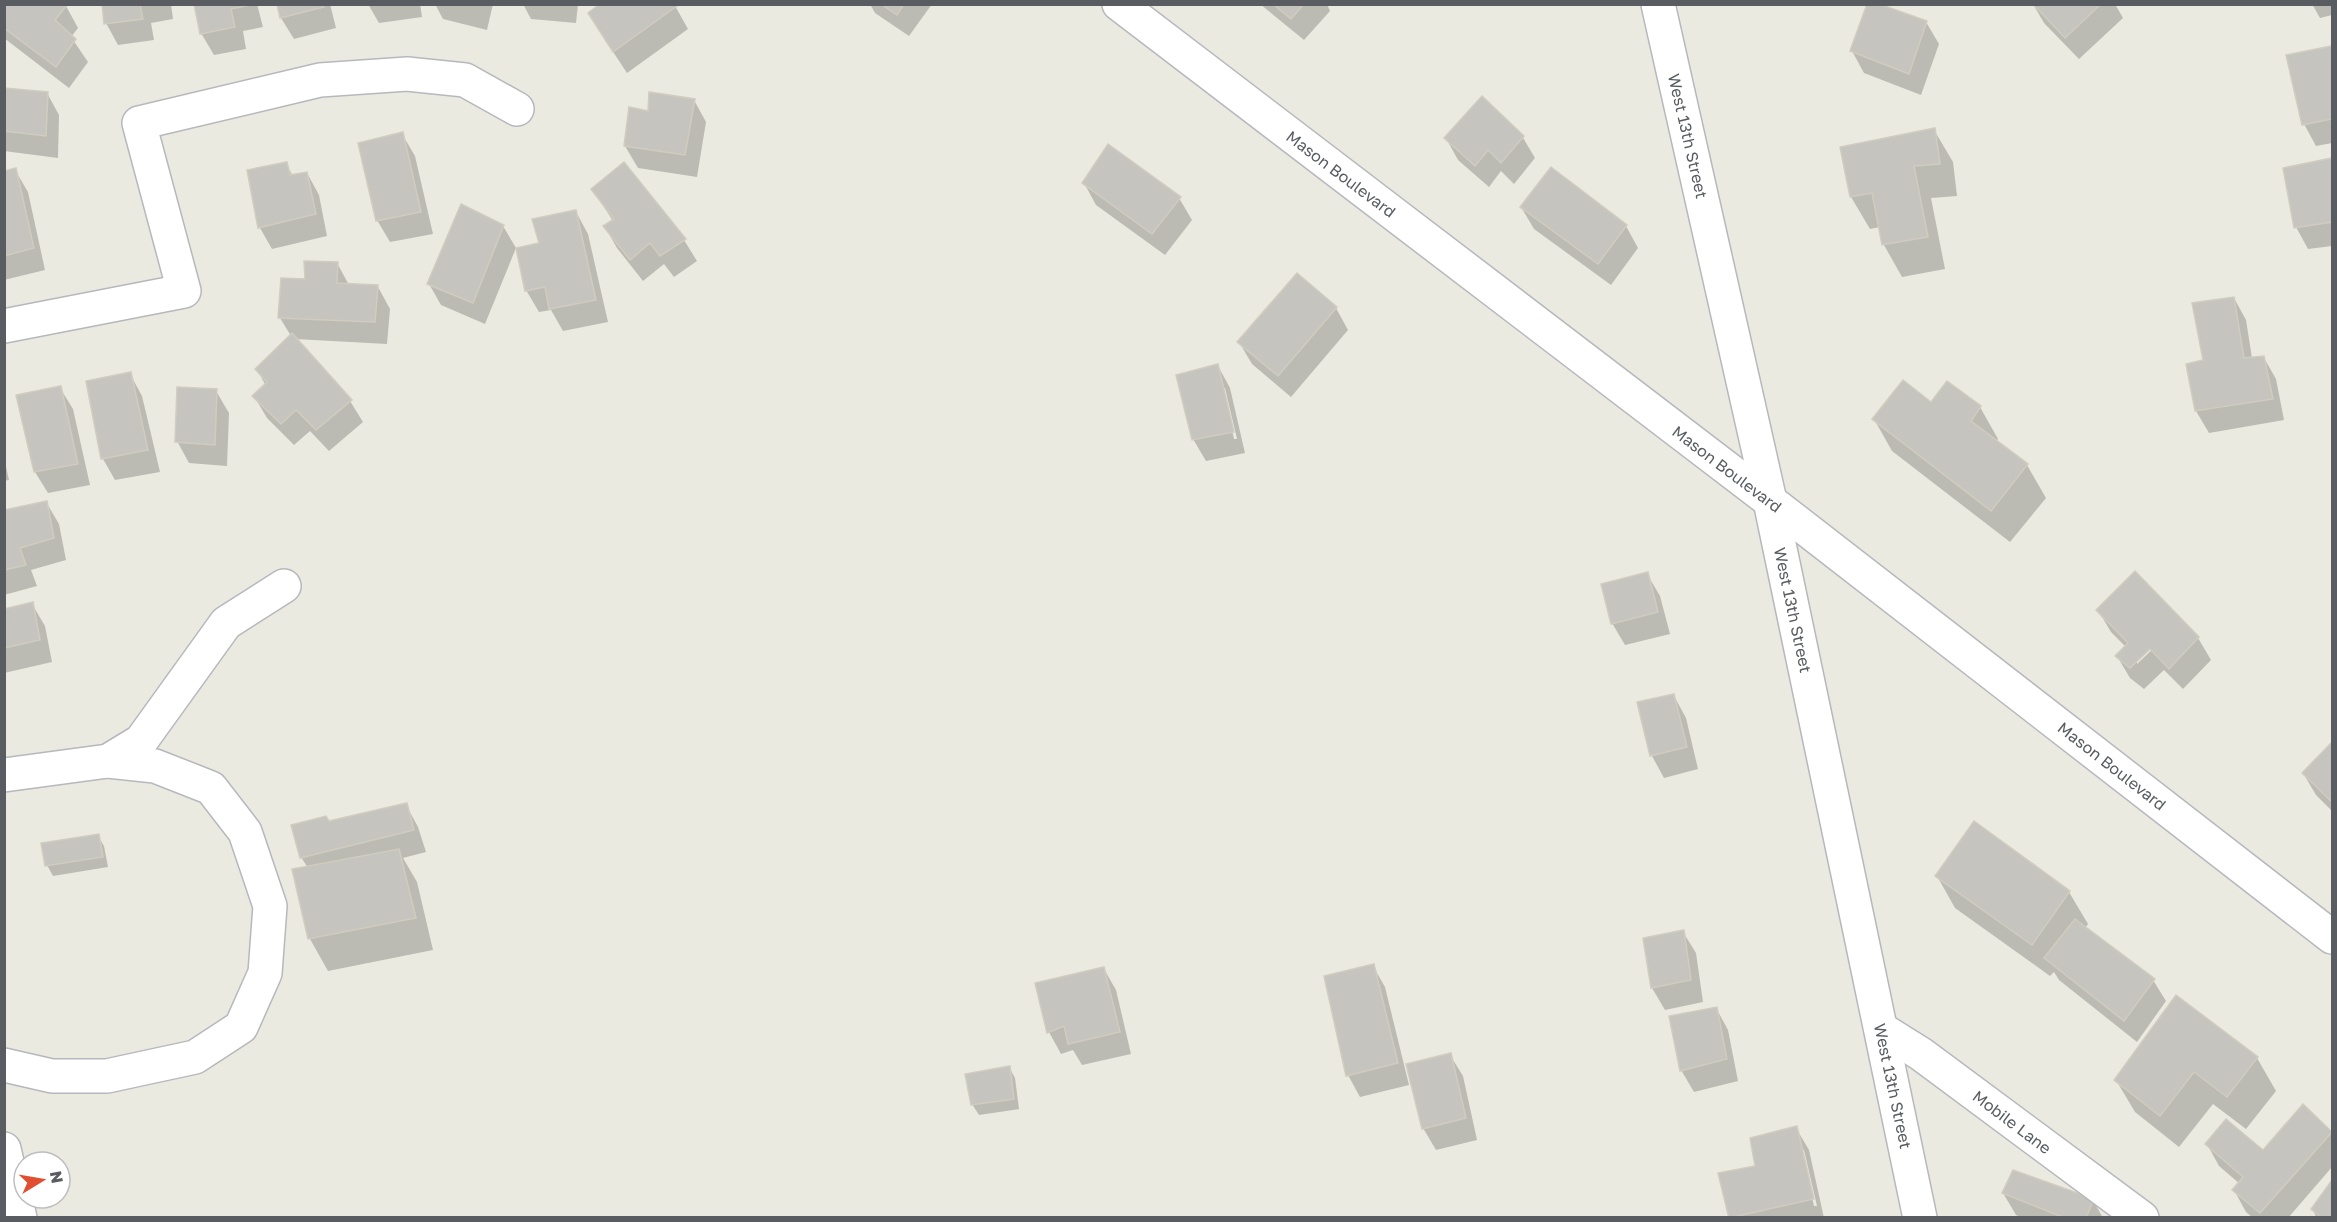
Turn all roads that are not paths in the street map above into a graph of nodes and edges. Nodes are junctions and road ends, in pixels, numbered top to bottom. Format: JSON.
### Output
{"nodes":[{"id":1,"x":1119,"y":4,"type":"edge"},
{"id":2,"x":1658,"y":4,"type":"edge"},
{"id":3,"x":517,"y":109,"type":"dead end"},
{"id":4,"x":4,"y":326,"type":"edge"},
{"id":5,"x":1770,"y":501,"type":"junction"},
{"id":6,"x":284,"y":586,"type":"dead end"},
{"id":7,"x":108,"y":761,"type":"junction"},
{"id":8,"x":4,"y":775,"type":"edge"},
{"id":9,"x":2332,"y":937,"type":"edge"},
{"id":10,"x":1881,"y":1029,"type":"junction"},
{"id":11,"x":4,"y":1065,"type":"edge"},
{"id":12,"x":4,"y":1149,"type":"edge"},
{"id":13,"x":20,"y":1218,"type":"edge"},
{"id":14,"x":1920,"y":1218,"type":"edge"},
{"id":15,"x":2142,"y":1218,"type":"edge"}],
"edges":[{"from":1,"to":5,"type":"street","name":"Mason Boulevard"},
{"from":2,"to":5,"type":"street","name":"West 13th Street"},
{"from":3,"to":4,"type":"street"},
{"from":5,"to":9,"type":"street","name":"Mason Boulevard"},
{"from":5,"to":10,"type":"street","name":"West 13th Street"},
{"from":6,"to":7,"type":"street"},
{"from":7,"to":8,"type":"street"},
{"from":7,"to":11,"type":"street"},
{"from":10,"to":14,"type":"street","name":"West 13th Street"},
{"from":10,"to":15,"type":"street","name":"Mobile Lane"},
{"from":12,"to":13,"type":"street"}]}
